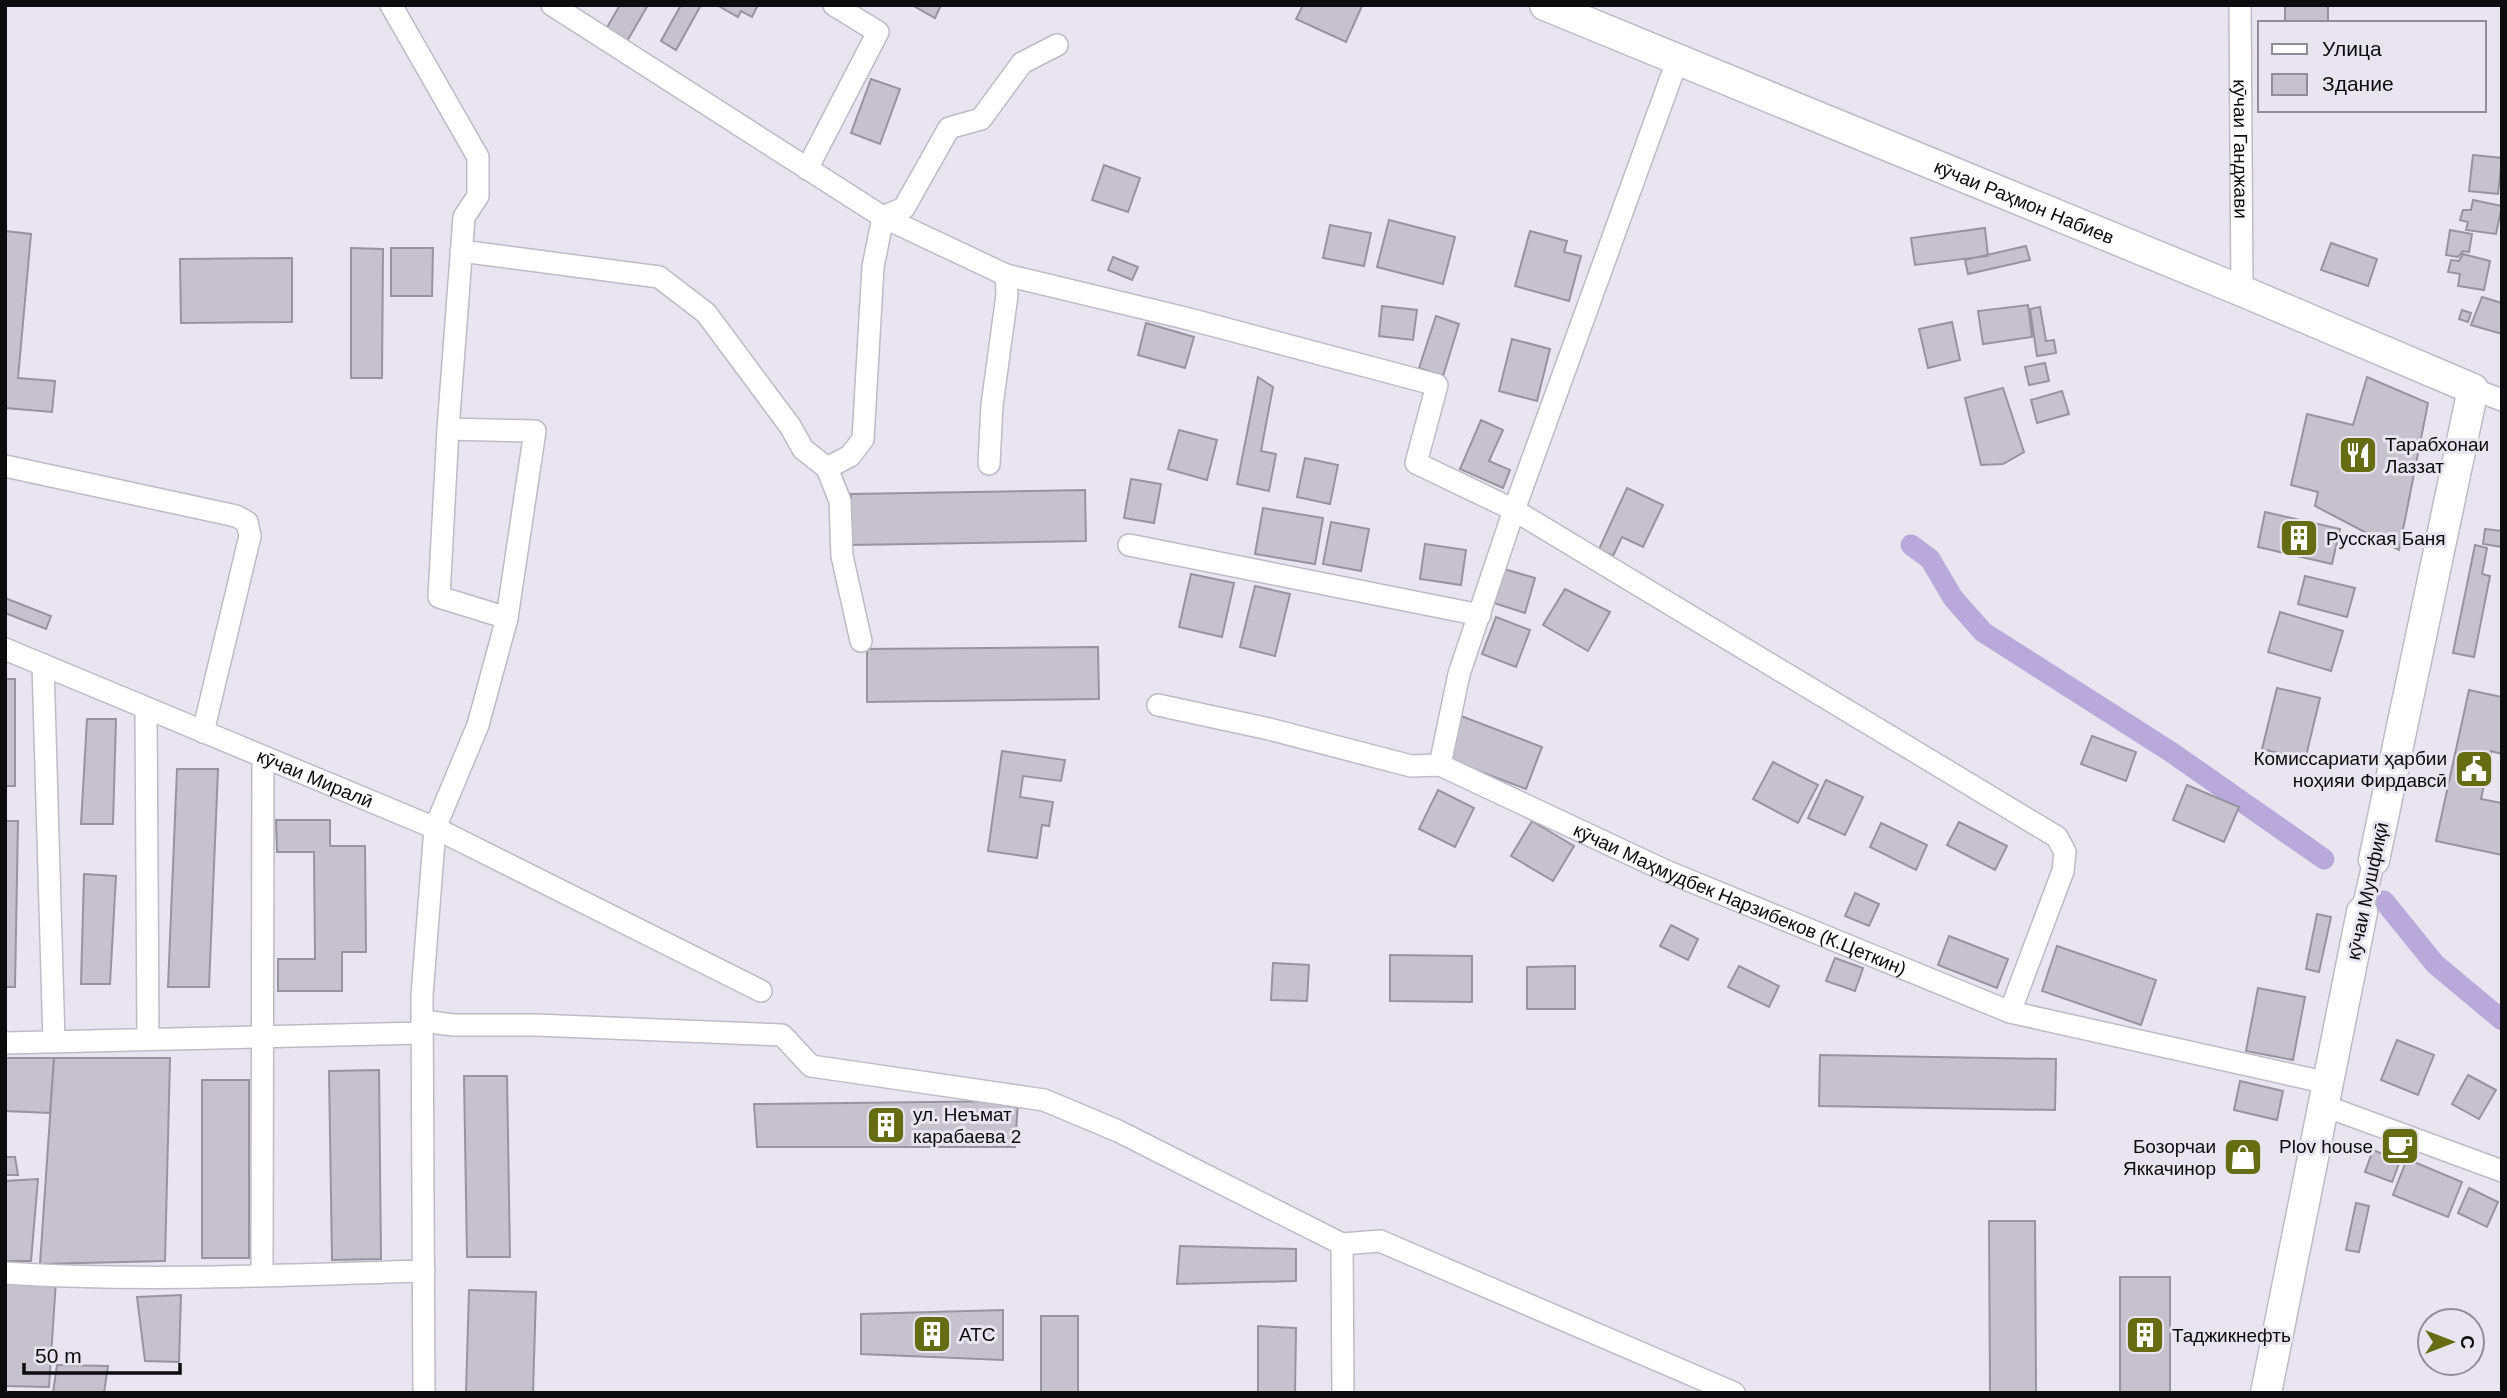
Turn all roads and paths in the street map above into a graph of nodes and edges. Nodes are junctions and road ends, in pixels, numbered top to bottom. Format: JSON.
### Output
{"nodes":[{"id":1,"x":391,"y":5,"type":"edge"},
{"id":2,"x":552,"y":5,"type":"edge"},
{"id":3,"x":834,"y":5,"type":"edge"},
{"id":4,"x":1545,"y":5,"type":"edge"},
{"id":5,"x":2240,"y":5,"type":"edge"},
{"id":6,"x":1057,"y":46,"type":"dead end"},
{"id":7,"x":1677,"y":61,"type":"junction"},
{"id":8,"x":807,"y":169,"type":"junction"},
{"id":9,"x":883,"y":218,"type":"junction"},
{"id":10,"x":461,"y":251,"type":"junction"},
{"id":11,"x":1006,"y":275,"type":"junction"},
{"id":12,"x":2242,"y":291,"type":"junction"},
{"id":13,"x":2473,"y":389,"type":"junction"},
{"id":14,"x":2502,"y":400,"type":"edge"},
{"id":15,"x":448,"y":429,"type":"junction"},
{"id":16,"x":989,"y":464,"type":"dead end"},
{"id":17,"x":5,"y":466,"type":"edge"},
{"id":18,"x":827,"y":468,"type":"junction"},
{"id":19,"x":1514,"y":510,"type":"junction"},
{"id":20,"x":1129,"y":545,"type":"dead end"},
{"id":21,"x":1479,"y":615,"type":"junction"},
{"id":22,"x":507,"y":618,"type":"junction"},
{"id":23,"x":861,"y":641,"type":"dead end"},
{"id":24,"x":5,"y":649,"type":"edge"},
{"id":25,"x":43,"y":665,"type":"junction"},
{"id":26,"x":1158,"y":705,"type":"dead end"},
{"id":27,"x":146,"y":708,"type":"junction"},
{"id":28,"x":203,"y":732,"type":"junction"},
{"id":29,"x":263,"y":757,"type":"junction"},
{"id":30,"x":1440,"y":765,"type":"junction"},
{"id":31,"x":436,"y":828,"type":"junction"},
{"id":32,"x":2374,"y":860,"type":"joint"},
{"id":33,"x":2361,"y":912,"type":"joint"},
{"id":34,"x":761,"y":991,"type":"dead end"},
{"id":35,"x":2010,"y":1012,"type":"junction"},
{"id":36,"x":422,"y":1027,"type":"junction"},
{"id":37,"x":264,"y":1037,"type":"junction"},
{"id":38,"x":148,"y":1039,"type":"junction"},
{"id":39,"x":54,"y":1042,"type":"junction"},
{"id":40,"x":5,"y":1043,"type":"edge"},
{"id":41,"x":2326,"y":1094,"type":"junction"},
{"id":42,"x":2502,"y":1171,"type":"edge"},
{"id":43,"x":1342,"y":1244,"type":"junction"},
{"id":44,"x":424,"y":1271,"type":"junction"},
{"id":45,"x":5,"y":1273,"type":"edge"},
{"id":46,"x":262,"y":1276,"type":"junction"},
{"id":47,"x":424,"y":1393,"type":"edge"},
{"id":48,"x":1343,"y":1393,"type":"edge"},
{"id":49,"x":1734,"y":1393,"type":"edge"},
{"id":50,"x":2266,"y":1393,"type":"edge"}],
"edges":[{"from":1,"to":10,"type":"street"},
{"from":2,"to":8,"type":"street"},
{"from":3,"to":8,"type":"street"},
{"from":4,"to":7,"type":"street","name":"кӯчаи Раҳмон Набиев"},
{"from":5,"to":12,"type":"street","name":"кӯчаи Ганджави"},
{"from":6,"to":9,"type":"street"},
{"from":7,"to":12,"type":"street","name":"кӯчаи Раҳмон Набиев"},
{"from":7,"to":19,"type":"street"},
{"from":8,"to":9,"type":"street"},
{"from":9,"to":11,"type":"street"},
{"from":9,"to":18,"type":"street"},
{"from":10,"to":15,"type":"street"},
{"from":10,"to":18,"type":"street"},
{"from":11,"to":16,"type":"street"},
{"from":11,"to":19,"type":"street"},
{"from":12,"to":13,"type":"street","name":"кӯчаи Раҳмон Набиев"},
{"from":13,"to":14,"type":"street","name":"кӯчаи Раҳмон Набиев"},
{"from":13,"to":32,"type":"street","name":"кӯчаи Мушфиқӣ"},
{"from":15,"to":22,"type":"street"},
{"from":15,"to":22,"type":"street"},
{"from":17,"to":28,"type":"street"},
{"from":18,"to":23,"type":"street"},
{"from":19,"to":21,"type":"street"},
{"from":19,"to":35,"type":"street"},
{"from":20,"to":21,"type":"street"},
{"from":21,"to":30,"type":"street"},
{"from":22,"to":31,"type":"street"},
{"from":24,"to":25,"type":"street","name":"кӯчаи Миралӣ"},
{"from":25,"to":27,"type":"street","name":"кӯчаи Миралӣ"},
{"from":25,"to":39,"type":"street"},
{"from":26,"to":30,"type":"street","name":"кӯчаи Маҳмудбек Нарзибеков (К.Цеткин)"},
{"from":27,"to":28,"type":"street","name":"кӯчаи Миралӣ"},
{"from":27,"to":38,"type":"street"},
{"from":28,"to":29,"type":"street","name":"кӯчаи Миралӣ"},
{"from":29,"to":31,"type":"street","name":"кӯчаи Миралӣ"},
{"from":29,"to":37,"type":"street"},
{"from":30,"to":35,"type":"street","name":"кӯчаи Маҳмудбек Нарзибеков (К.Цеткин)"},
{"from":31,"to":34,"type":"street","name":"кӯчаи Миралӣ"},
{"from":31,"to":36,"type":"street"},
{"from":32,"to":33,"type":"street","name":"кӯчаи Мушфиқӣ"},
{"from":33,"to":41,"type":"street","name":"кӯчаи Мушфиқӣ"},
{"from":35,"to":41,"type":"street","name":"кӯчаи Маҳмудбек Нарзибеков (К.Цеткин)"},
{"from":36,"to":37,"type":"street"},
{"from":36,"to":43,"type":"street"},
{"from":36,"to":44,"type":"street"},
{"from":37,"to":38,"type":"street"},
{"from":37,"to":46,"type":"street"},
{"from":38,"to":39,"type":"street"},
{"from":39,"to":40,"type":"street"},
{"from":41,"to":42,"type":"street","name":"кӯчаи Маҳмудбек Нарзибеков (К.Цеткин)"},
{"from":41,"to":50,"type":"street","name":"кӯчаи Мушфиқӣ"},
{"from":43,"to":48,"type":"street"},
{"from":43,"to":49,"type":"street"},
{"from":44,"to":46,"type":"street"},
{"from":44,"to":47,"type":"street"},
{"from":45,"to":46,"type":"street"}]}
